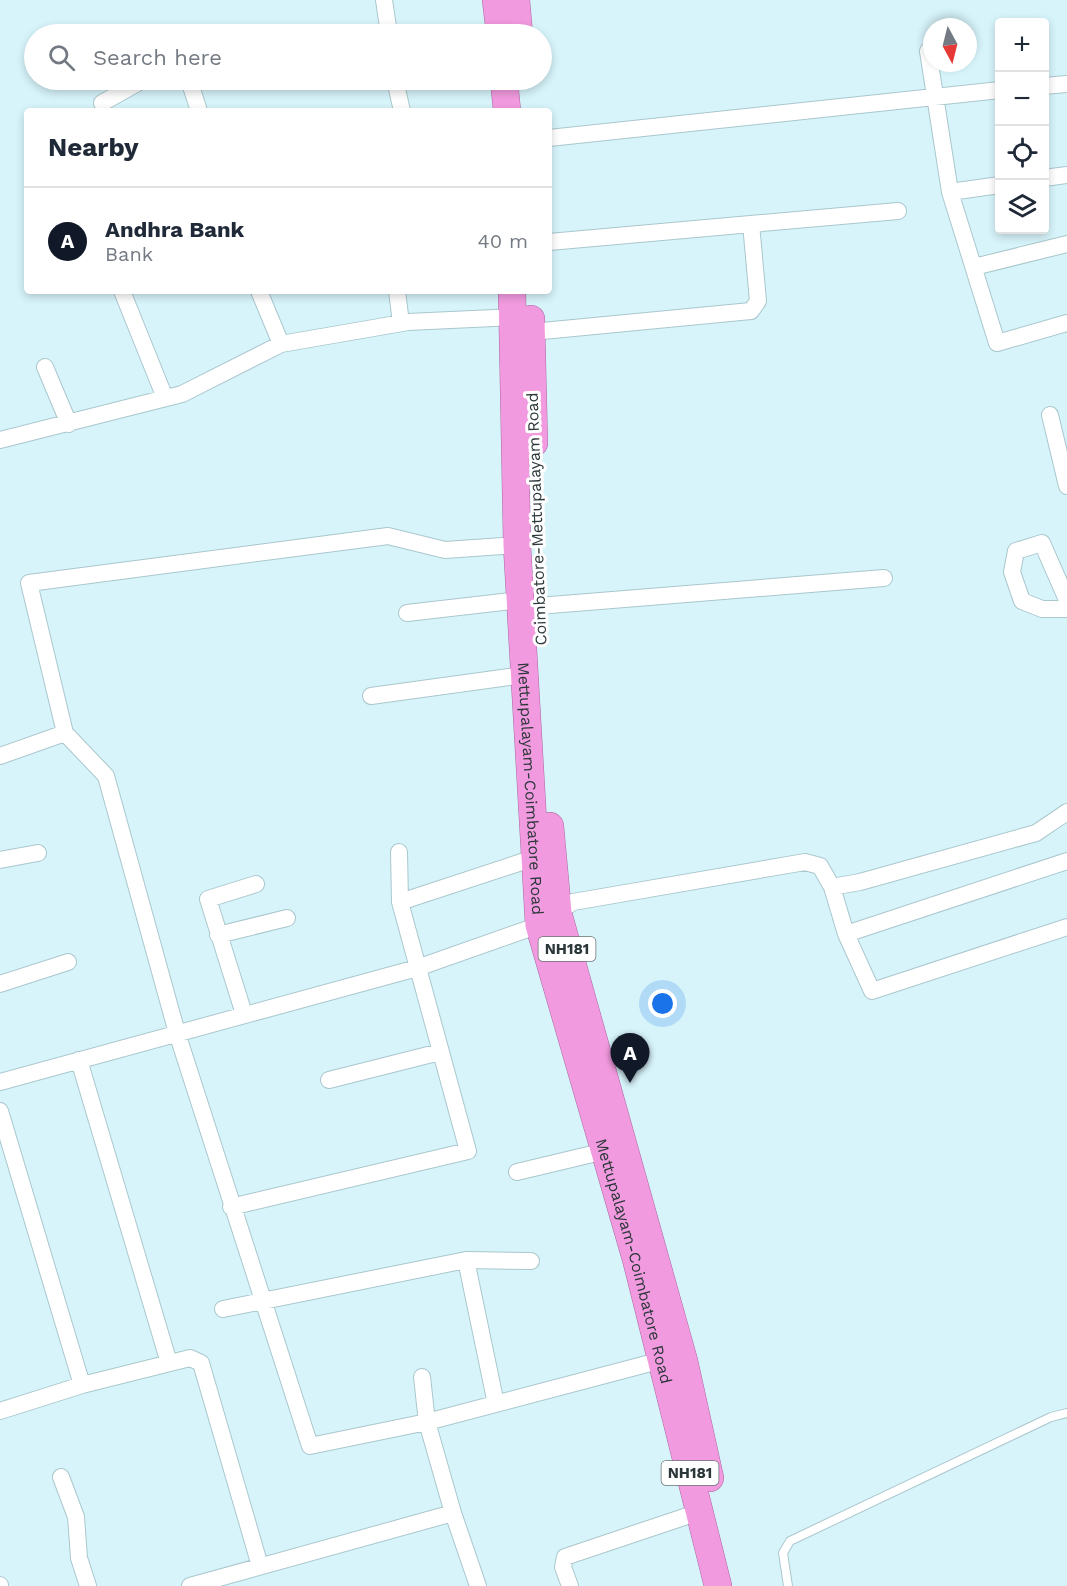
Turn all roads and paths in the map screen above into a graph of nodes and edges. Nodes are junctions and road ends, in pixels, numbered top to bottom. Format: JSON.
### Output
{"nodes":[{"id":1,"x":384,"y":0,"type":"edge"},
{"id":2,"x":496,"y":0,"type":"edge"},
{"id":3,"x":516,"y":0,"type":"edge"},
{"id":4,"x":388,"y":24,"type":"edge"},
{"id":5,"x":499,"y":24,"type":"edge"},
{"id":6,"x":518,"y":24,"type":"edge"},
{"id":7,"x":930,"y":72,"type":"edge"},
{"id":8,"x":1067,"y":84,"type":"edge"},
{"id":9,"x":1049,"y":86,"type":"edge"},
{"id":10,"x":125,"y":90,"type":"edge"},
{"id":11,"x":192,"y":90,"type":"edge"},
{"id":12,"x":397,"y":90,"type":"edge"},
{"id":13,"x":508,"y":90,"type":"edge"},
{"id":14,"x":520,"y":90,"type":"edge"},
{"id":15,"x":995,"y":90,"type":"edge"},
{"id":16,"x":933,"y":97,"type":"junction"},
{"id":17,"x":102,"y":103,"type":"dead end"},
{"id":18,"x":198,"y":108,"type":"edge"},
{"id":19,"x":401,"y":108,"type":"edge"},
{"id":20,"x":514,"y":108,"type":"edge"},
{"id":21,"x":515,"y":108,"type":"edge"},
{"id":22,"x":552,"y":138,"type":"edge"},
{"id":23,"x":1067,"y":175,"type":"edge"},
{"id":24,"x":1049,"y":177,"type":"edge"},
{"id":25,"x":995,"y":186,"type":"edge"},
{"id":26,"x":950,"y":192,"type":"junction"},
{"id":27,"x":898,"y":211,"type":"dead end"},
{"id":28,"x":751,"y":224,"type":"junction"},
{"id":29,"x":552,"y":242,"type":"edge"},
{"id":30,"x":1067,"y":244,"type":"edge"},
{"id":31,"x":974,"y":267,"type":"junction"},
{"id":32,"x":124,"y":294,"type":"edge"},
{"id":33,"x":260,"y":294,"type":"edge"},
{"id":34,"x":397,"y":294,"type":"edge"},
{"id":35,"x":529,"y":294,"type":"edge"},
{"id":36,"x":519,"y":313,"type":"edge"},
{"id":37,"x":1067,"y":323,"type":"edge"},
{"id":38,"x":401,"y":324,"type":"junction"},
{"id":39,"x":281,"y":345,"type":"junction"},
{"id":40,"x":45,"y":367,"type":"dead end"},
{"id":41,"x":165,"y":399,"type":"junction"},
{"id":42,"x":1050,"y":415,"type":"dead end"},
{"id":43,"x":69,"y":424,"type":"junction"},
{"id":44,"x":0,"y":440,"type":"edge"},
{"id":45,"x":1067,"y":486,"type":"edge"},
{"id":46,"x":517,"y":545,"type":"junction"},
{"id":47,"x":884,"y":578,"type":"dead end"},
{"id":48,"x":1067,"y":600,"type":"edge"},
{"id":49,"x":529,"y":603,"type":"junction"},
{"id":50,"x":1067,"y":609,"type":"edge"},
{"id":51,"x":407,"y":613,"type":"dead end"},
{"id":52,"x":524,"y":675,"type":"junction"},
{"id":53,"x":371,"y":696,"type":"dead end"},
{"id":54,"x":65,"y":733,"type":"junction"},
{"id":55,"x":0,"y":756,"type":"edge"},
{"id":56,"x":1067,"y":812,"type":"edge"},
{"id":57,"x":399,"y":852,"type":"dead end"},
{"id":58,"x":38,"y":854,"type":"dead end"},
{"id":59,"x":534,"y":858,"type":"junction"},
{"id":60,"x":0,"y":860,"type":"edge"},
{"id":61,"x":1067,"y":861,"type":"edge"},
{"id":62,"x":256,"y":884,"type":"dead end"},
{"id":63,"x":832,"y":887,"type":"junction"},
{"id":64,"x":400,"y":903,"type":"junction"},
{"id":65,"x":287,"y":918,"type":"dead end"},
{"id":66,"x":548,"y":919,"type":"junction"},
{"id":67,"x":1067,"y":927,"type":"edge"},
{"id":68,"x":846,"y":934,"type":"junction"},
{"id":69,"x":218,"y":935,"type":"junction"},
{"id":70,"x":68,"y":962,"type":"dead end"},
{"id":71,"x":417,"y":968,"type":"junction"},
{"id":72,"x":0,"y":984,"type":"edge"},
{"id":73,"x":244,"y":1014,"type":"junction"},
{"id":74,"x":177,"y":1033,"type":"junction"},
{"id":75,"x":440,"y":1052,"type":"junction"},
{"id":76,"x":79,"y":1060,"type":"junction"},
{"id":77,"x":329,"y":1080,"type":"dead end"},
{"id":78,"x":0,"y":1082,"type":"edge"},
{"id":79,"x":0,"y":1111,"type":"edge"},
{"id":80,"x":605,"y":1151,"type":"junction"},
{"id":81,"x":517,"y":1172,"type":"dead end"},
{"id":82,"x":231,"y":1207,"type":"junction"},
{"id":83,"x":466,"y":1260,"type":"junction"},
{"id":84,"x":531,"y":1261,"type":"dead end"},
{"id":85,"x":261,"y":1299,"type":"junction"},
{"id":86,"x":223,"y":1309,"type":"dead end"},
{"id":87,"x":662,"y":1360,"type":"junction"},
{"id":88,"x":169,"y":1363,"type":"junction"},
{"id":89,"x":422,"y":1377,"type":"dead end"},
{"id":90,"x":82,"y":1385,"type":"junction"},
{"id":91,"x":496,"y":1404,"type":"junction"},
{"id":92,"x":0,"y":1411,"type":"edge"},
{"id":93,"x":1067,"y":1413,"type":"edge"},
{"id":94,"x":428,"y":1422,"type":"junction"},
{"id":95,"x":61,"y":1477,"type":"dead end"},
{"id":96,"x":699,"y":1512,"type":"junction"},
{"id":97,"x":453,"y":1513,"type":"junction"},
{"id":98,"x":260,"y":1566,"type":"junction"},
{"id":99,"x":88,"y":1586,"type":"edge"},
{"id":100,"x":190,"y":1586,"type":"edge"},
{"id":101,"x":478,"y":1586,"type":"edge"},
{"id":102,"x":570,"y":1586,"type":"edge"},
{"id":103,"x":718,"y":1586,"type":"edge"},
{"id":104,"x":736,"y":1586,"type":"edge"},
{"id":105,"x":788,"y":1586,"type":"edge"}],
"edges":[{"from":1,"to":4,"type":"street"},
{"from":2,"to":5,"type":"highway"},
{"from":3,"to":6,"type":"highway"},
{"from":7,"to":16,"type":"street"},
{"from":8,"to":9,"type":"street"},
{"from":10,"to":17,"type":"street"},
{"from":11,"to":18,"type":"street"},
{"from":12,"to":19,"type":"street"},
{"from":13,"to":20,"type":"highway"},
{"from":14,"to":21,"type":"highway"},
{"from":15,"to":16,"type":"street"},
{"from":16,"to":22,"type":"street"},
{"from":16,"to":26,"type":"street"},
{"from":23,"to":24,"type":"street"},
{"from":25,"to":26,"type":"street"},
{"from":26,"to":31,"type":"street"},
{"from":27,"to":28,"type":"street"},
{"from":28,"to":29,"type":"street"},
{"from":28,"to":36,"type":"street"},
{"from":30,"to":31,"type":"street"},
{"from":31,"to":37,"type":"street"},
{"from":32,"to":41,"type":"street"},
{"from":33,"to":39,"type":"street"},
{"from":34,"to":38,"type":"street"},
{"from":35,"to":36,"type":"highway","name":"Coimbatore-Mettupalayam Road","number":"NH181"},
{"from":36,"to":38,"type":"street"},
{"from":36,"to":46,"type":"highway","name":"Mettupalayam-Coimbatore Road","number":"NH181"},
{"from":36,"to":49,"type":"highway","name":"Coimbatore-Mettupalayam Road","number":"NH181"},
{"from":38,"to":39,"type":"street"},
{"from":39,"to":41,"type":"street"},
{"from":40,"to":43,"type":"street"},
{"from":41,"to":43,"type":"street"},
{"from":42,"to":45,"type":"street"},
{"from":43,"to":44,"type":"street"},
{"from":46,"to":49,"type":"highway","name":"Mettupalayam-Coimbatore Road","number":"NH181"},
{"from":46,"to":54,"type":"street"},
{"from":47,"to":49,"type":"street"},
{"from":48,"to":50,"type":"street"},
{"from":49,"to":51,"type":"street"},
{"from":49,"to":52,"type":"highway","name":"Mettupalayam-Coimbatore Road","number":"NH181"},
{"from":49,"to":66,"type":"highway","name":"Coimbatore-Mettupalayam Road","number":"NH181"},
{"from":52,"to":53,"type":"street"},
{"from":52,"to":59,"type":"highway","name":"Mettupalayam-Coimbatore Road","number":"NH181"},
{"from":54,"to":55,"type":"street"},
{"from":54,"to":74,"type":"street"},
{"from":56,"to":63,"type":"street"},
{"from":57,"to":64,"type":"street"},
{"from":58,"to":60,"type":"street"},
{"from":59,"to":64,"type":"street"},
{"from":59,"to":66,"type":"highway","name":"Mettupalayam-Coimbatore Road","number":"NH181"},
{"from":61,"to":68,"type":"street"},
{"from":62,"to":69,"type":"street"},
{"from":63,"to":66,"type":"street"},
{"from":63,"to":68,"type":"street"},
{"from":64,"to":71,"type":"street"},
{"from":65,"to":69,"type":"street"},
{"from":66,"to":71,"type":"street"},
{"from":66,"to":80,"type":"highway","name":"Mettupalayam-Coimbatore Road","number":"NH181"},
{"from":66,"to":104,"type":"highway","name":"Coimbatore-Mettupalayam Road","number":"NH181"},
{"from":67,"to":68,"type":"street"},
{"from":69,"to":73,"type":"street"},
{"from":70,"to":72,"type":"street"},
{"from":71,"to":73,"type":"street"},
{"from":71,"to":75,"type":"street"},
{"from":73,"to":74,"type":"street"},
{"from":74,"to":76,"type":"street"},
{"from":74,"to":82,"type":"street"},
{"from":75,"to":77,"type":"street"},
{"from":75,"to":82,"type":"street"},
{"from":76,"to":78,"type":"street"},
{"from":76,"to":88,"type":"street"},
{"from":79,"to":90,"type":"street"},
{"from":80,"to":81,"type":"street"},
{"from":80,"to":87,"type":"highway","name":"Mettupalayam-Coimbatore Road","number":"NH181"},
{"from":82,"to":85,"type":"street"},
{"from":83,"to":84,"type":"street"},
{"from":83,"to":85,"type":"street"},
{"from":83,"to":91,"type":"street"},
{"from":85,"to":86,"type":"street"},
{"from":85,"to":94,"type":"street"},
{"from":87,"to":91,"type":"street"},
{"from":87,"to":96,"type":"highway","name":"Mettupalayam-Coimbatore Road","number":"NH181"},
{"from":88,"to":90,"type":"street"},
{"from":88,"to":98,"type":"street"},
{"from":89,"to":94,"type":"street"},
{"from":90,"to":92,"type":"street"},
{"from":91,"to":94,"type":"street"},
{"from":93,"to":105,"type":"lane"},
{"from":94,"to":97,"type":"street"},
{"from":95,"to":99,"type":"street"},
{"from":96,"to":102,"type":"street"},
{"from":96,"to":103,"type":"highway","name":"Mettupalayam-Coimbatore Road","number":"NH181"},
{"from":97,"to":98,"type":"street"},
{"from":97,"to":101,"type":"street"},
{"from":98,"to":100,"type":"street"}]}
